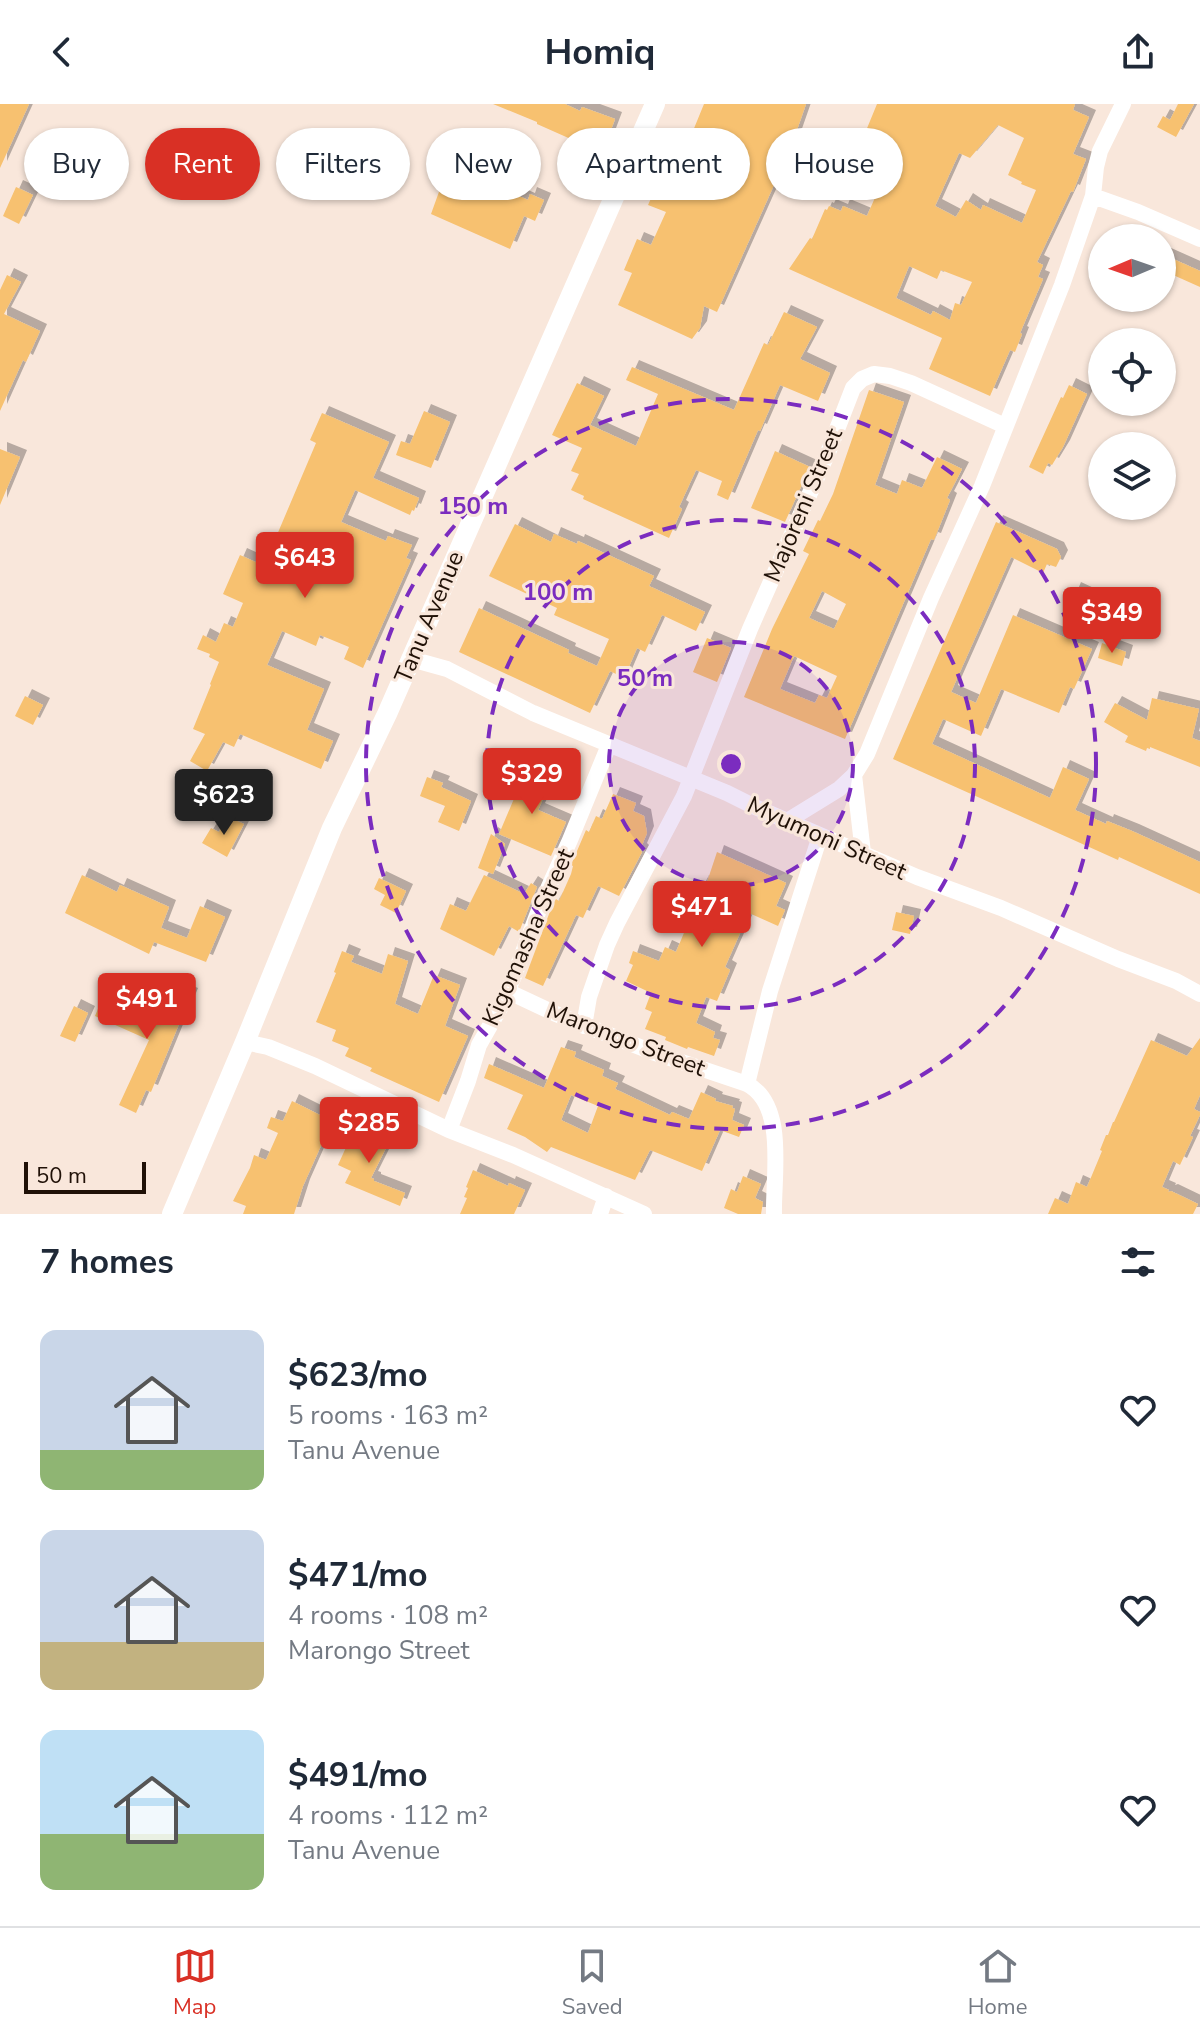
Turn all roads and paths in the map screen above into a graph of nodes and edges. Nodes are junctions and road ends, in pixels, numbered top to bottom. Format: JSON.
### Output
{"nodes":[{"id":1,"x":655,"y":104,"type":"edge"},
{"id":2,"x":1123,"y":104,"type":"edge"},
{"id":3,"x":1093,"y":196,"type":"junction"},
{"id":4,"x":1200,"y":239,"type":"edge"},
{"id":5,"x":1005,"y":426,"type":"junction"},
{"id":6,"x":411,"y":659,"type":"junction"},
{"id":7,"x":609,"y":745,"type":"junction"},
{"id":8,"x":854,"y":775,"type":"junction"},
{"id":9,"x":691,"y":778,"type":"junction"},
{"id":10,"x":787,"y":821,"type":"junction"},
{"id":11,"x":820,"y":836,"type":"junction"},
{"id":12,"x":863,"y":853,"type":"junction"},
{"id":13,"x":507,"y":991,"type":"junction"},
{"id":14,"x":1200,"y":994,"type":"edge"},
{"id":15,"x":584,"y":1026,"type":"junction"},
{"id":16,"x":245,"y":1042,"type":"junction"},
{"id":17,"x":747,"y":1084,"type":"junction"},
{"id":18,"x":449,"y":1130,"type":"junction"},
{"id":19,"x":606,"y":1196,"type":"junction"},
{"id":20,"x":173,"y":1212,"type":"edge"},
{"id":21,"x":600,"y":1214,"type":"edge"},
{"id":22,"x":644,"y":1214,"type":"edge"},
{"id":23,"x":774,"y":1214,"type":"edge"}],
"edges":[{"from":1,"to":6,"type":"street","name":"Tanu Avenue"},
{"from":2,"to":3,"type":"street"},
{"from":3,"to":4,"type":"street"},
{"from":3,"to":5,"type":"street"},
{"from":5,"to":8,"type":"street"},
{"from":5,"to":9,"type":"street","name":"Majoreni Street"},
{"from":6,"to":7,"type":"street","name":"Myumoni Street"},
{"from":6,"to":16,"type":"street","name":"Tanu Avenue"},
{"from":7,"to":9,"type":"street","name":"Myumoni Street"},
{"from":7,"to":13,"type":"street","name":"Kigomasha Street"},
{"from":8,"to":10,"type":"street"},
{"from":8,"to":12,"type":"street"},
{"from":9,"to":10,"type":"street","name":"Myumoni Street"},
{"from":9,"to":15,"type":"street","name":"Majoreni Street"},
{"from":10,"to":11,"type":"street","name":"Myumoni Street"},
{"from":11,"to":12,"type":"street","name":"Myumoni Street"},
{"from":11,"to":17,"type":"street"},
{"from":12,"to":14,"type":"street","name":"Myumoni Street"},
{"from":13,"to":15,"type":"street","name":"Marongo Street"},
{"from":13,"to":18,"type":"street","name":"Kigomasha Street"},
{"from":15,"to":17,"type":"street","name":"Marongo Street"},
{"from":16,"to":18,"type":"street"},
{"from":16,"to":20,"type":"street","name":"Tanu Avenue"},
{"from":17,"to":23,"type":"street"},
{"from":18,"to":19,"type":"street"},
{"from":19,"to":21,"type":"street"},
{"from":19,"to":22,"type":"street"}]}
